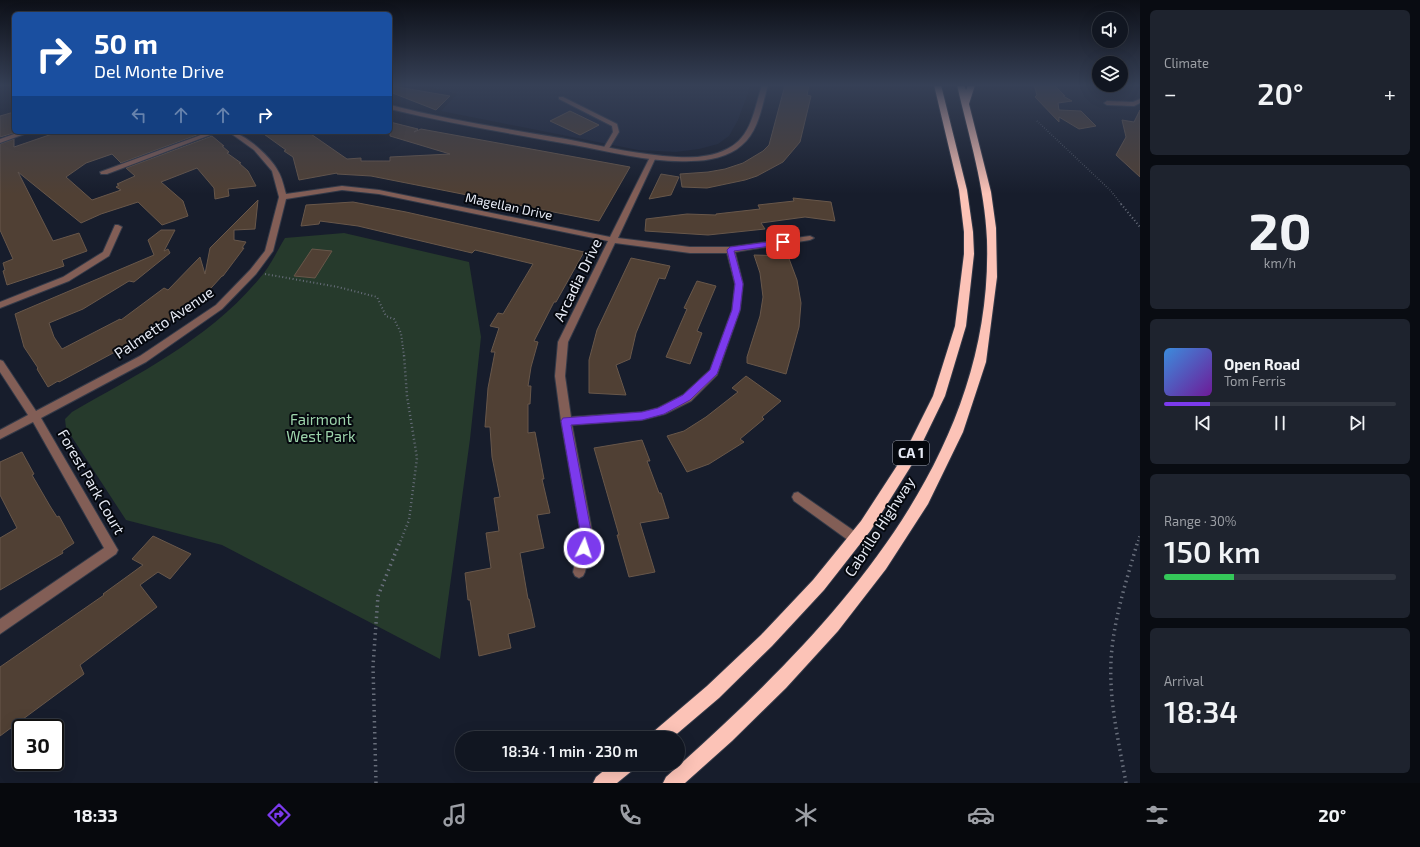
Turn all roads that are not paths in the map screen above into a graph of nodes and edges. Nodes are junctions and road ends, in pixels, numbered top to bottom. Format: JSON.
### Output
{"nodes":[{"id":1,"x":455,"y":122,"type":"edge"},
{"id":2,"x":610,"y":122,"type":"edge"},
{"id":3,"x":752,"y":122,"type":"edge"},
{"id":4,"x":947,"y":122,"type":"edge"},
{"id":5,"x":970,"y":122,"type":"edge"},
{"id":6,"x":21,"y":134,"type":"edge"},
{"id":7,"x":209,"y":134,"type":"edge"},
{"id":8,"x":235,"y":134,"type":"edge"},
{"id":9,"x":0,"y":141,"type":"edge"},
{"id":10,"x":606,"y":149,"type":"junction"},
{"id":11,"x":653,"y":158,"type":"junction"},
{"id":12,"x":104,"y":172,"type":"dead end"},
{"id":13,"x":283,"y":197,"type":"junction"},
{"id":14,"x":118,"y":227,"type":"dead end"},
{"id":15,"x":810,"y":238,"type":"dead end"},
{"id":16,"x":613,"y":240,"type":"junction"},
{"id":17,"x":730,"y":250,"type":"junction"},
{"id":18,"x":0,"y":305,"type":"edge"},
{"id":19,"x":0,"y":364,"type":"edge"},
{"id":20,"x":35,"y":417,"type":"junction"},
{"id":21,"x":566,"y":421,"type":"junction"},
{"id":22,"x":0,"y":435,"type":"edge"},
{"id":23,"x":798,"y":497,"type":"dead end"},
{"id":24,"x":856,"y":539,"type":"junction"},
{"id":25,"x":579,"y":572,"type":"dead end"},
{"id":26,"x":0,"y":628,"type":"edge"},
{"id":27,"x":667,"y":731,"type":"edge"},
{"id":28,"x":617,"y":771,"type":"edge"},
{"id":29,"x":602,"y":783,"type":"edge"},
{"id":30,"x":672,"y":783,"type":"edge"}],
"edges":[{"from":1,"to":10,"type":"street"},
{"from":2,"to":10,"type":"street"},
{"from":3,"to":11,"type":"street"},
{"from":4,"to":24,"type":"highway","name":"Cabrillo Highway","number":"CA 1"},
{"from":5,"to":30,"type":"highway","name":"Cabrillo Highway","number":"CA 1"},
{"from":6,"to":9,"type":"street"},
{"from":7,"to":12,"type":"street"},
{"from":8,"to":13,"type":"street"},
{"from":10,"to":11,"type":"street"},
{"from":11,"to":16,"type":"street","name":"Arcadia Drive"},
{"from":13,"to":16,"type":"street","name":"Magellan Drive"},
{"from":13,"to":20,"type":"street","name":"Palmetto Avenue"},
{"from":14,"to":18,"type":"street"},
{"from":15,"to":17,"type":"street","name":"Magellan Drive"},
{"from":16,"to":17,"type":"street","name":"Magellan Drive"},
{"from":16,"to":21,"type":"street","name":"Arcadia Drive"},
{"from":17,"to":21,"type":"street"},
{"from":19,"to":20,"type":"street"},
{"from":20,"to":22,"type":"street","name":"Palmetto Avenue"},
{"from":20,"to":26,"type":"street","name":"Forest Park Court"},
{"from":21,"to":25,"type":"street","name":"Arcadia Drive"},
{"from":23,"to":24,"type":"street"},
{"from":24,"to":27,"type":"highway","name":"Cabrillo Highway","number":"CA 1"},
{"from":28,"to":29,"type":"highway"}]}
